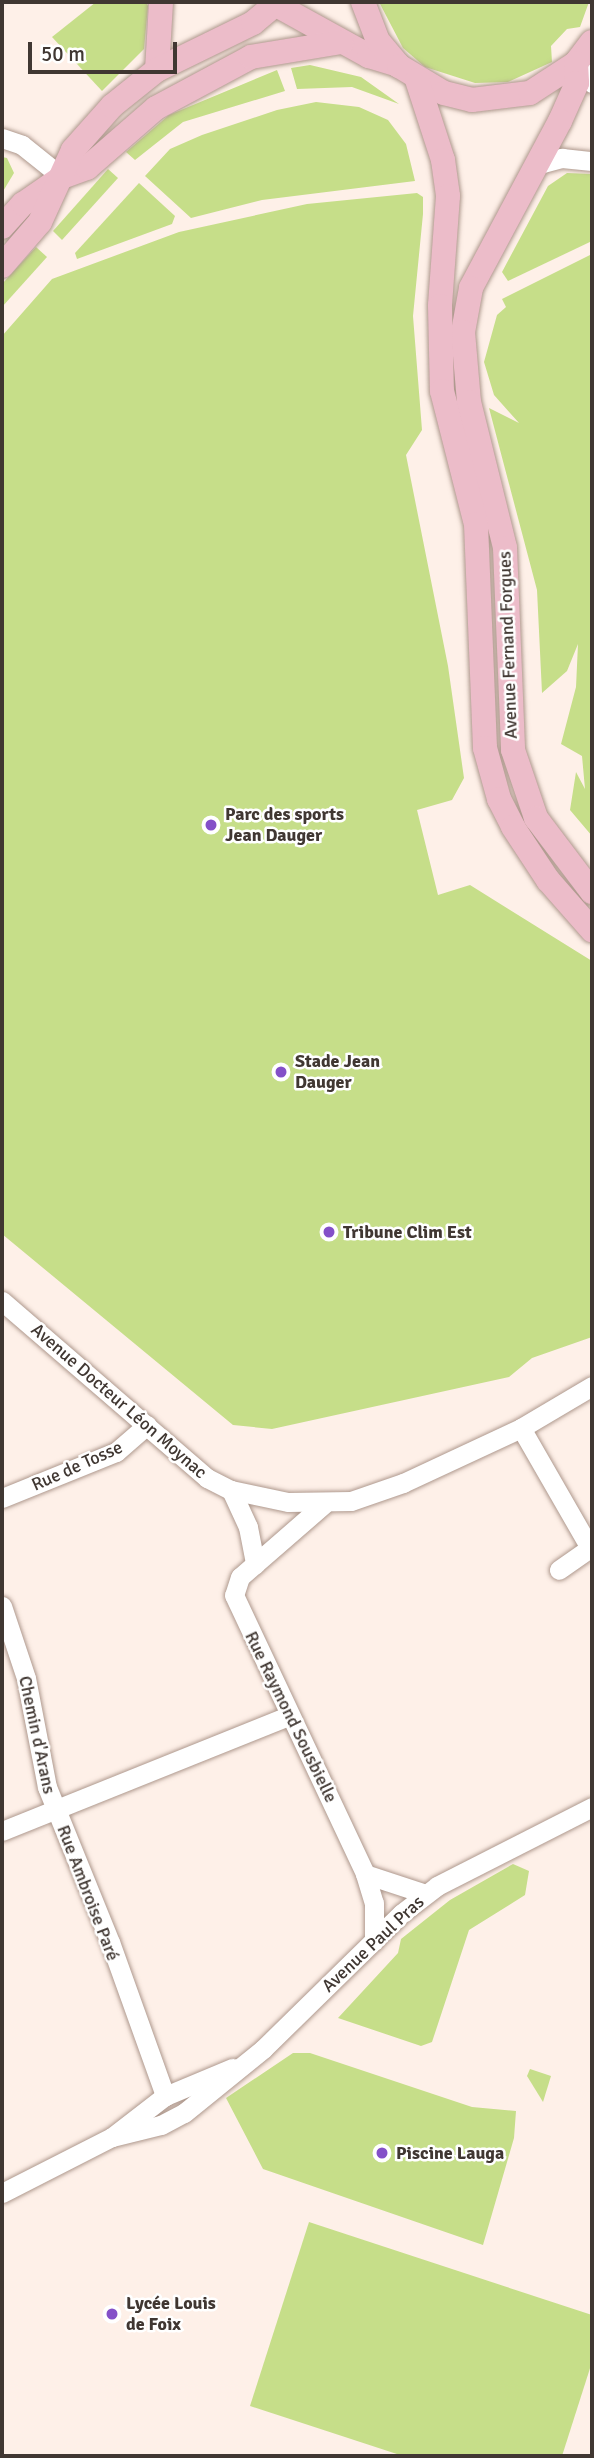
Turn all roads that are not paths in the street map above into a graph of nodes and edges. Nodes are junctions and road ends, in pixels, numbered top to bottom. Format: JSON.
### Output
{"nodes":[{"id":1,"x":161,"y":2,"type":"edge"},
{"id":2,"x":363,"y":2,"type":"edge"},
{"id":3,"x":275,"y":3,"type":"edge"},
{"id":4,"x":342,"y":42,"type":"junction"},
{"id":5,"x":592,"y":42,"type":"edge"},
{"id":6,"x":576,"y":63,"type":"junction"},
{"id":7,"x":157,"y":70,"type":"junction"},
{"id":8,"x":408,"y":73,"type":"junction"},
{"id":9,"x":592,"y":83,"type":"edge"},
{"id":10,"x":2,"y":138,"type":"edge"},
{"id":11,"x":592,"y":161,"type":"edge"},
{"id":12,"x":538,"y":164,"type":"junction"},
{"id":13,"x":62,"y":177,"type":"junction"},
{"id":14,"x":2,"y":227,"type":"edge"},
{"id":15,"x":2,"y":266,"type":"edge"},
{"id":16,"x":592,"y":892,"type":"edge"},
{"id":17,"x":592,"y":930,"type":"edge"},
{"id":18,"x":2,"y":1301,"type":"edge"},
{"id":19,"x":592,"y":1386,"type":"edge"},
{"id":20,"x":147,"y":1426,"type":"junction"},
{"id":21,"x":521,"y":1428,"type":"junction"},
{"id":22,"x":231,"y":1489,"type":"junction"},
{"id":23,"x":2,"y":1499,"type":"edge"},
{"id":24,"x":324,"y":1504,"type":"junction"},
{"id":25,"x":255,"y":1564,"type":"junction"},
{"id":26,"x":559,"y":1570,"type":"dead end"},
{"id":27,"x":2,"y":1606,"type":"edge"},
{"id":28,"x":290,"y":1714,"type":"junction"},
{"id":29,"x":592,"y":1807,"type":"edge"},
{"id":30,"x":55,"y":1809,"type":"junction"},
{"id":31,"x":2,"y":1830,"type":"edge"},
{"id":32,"x":365,"y":1874,"type":"junction"},
{"id":33,"x":426,"y":1894,"type":"junction"},
{"id":34,"x":374,"y":1941,"type":"junction"},
{"id":35,"x":243,"y":2064,"type":"junction"},
{"id":36,"x":165,"y":2096,"type":"junction"},
{"id":37,"x":112,"y":2137,"type":"junction"},
{"id":38,"x":2,"y":2193,"type":"edge"}],
"edges":[{"from":1,"to":7,"type":"main road"},
{"from":2,"to":8,"type":"main road"},
{"from":3,"to":4,"type":"main road"},
{"from":3,"to":7,"type":"main road"},
{"from":4,"to":8,"type":"main road"},
{"from":4,"to":13,"type":"main road"},
{"from":5,"to":6,"type":"main road"},
{"from":6,"to":8,"type":"main road"},
{"from":6,"to":9,"type":"street"},
{"from":6,"to":12,"type":"main road","name":"Avenue Fernand Forgues"},
{"from":7,"to":13,"type":"main road"},
{"from":8,"to":17,"type":"main road","name":"Avenue Fernand Forgues"},
{"from":10,"to":13,"type":"street"},
{"from":11,"to":12,"type":"street"},
{"from":12,"to":16,"type":"main road","name":"Avenue Fernand Forgues"},
{"from":13,"to":14,"type":"main road"},
{"from":13,"to":15,"type":"main road"},
{"from":18,"to":20,"type":"street","name":"Avenue Docteur Léon Moynac"},
{"from":19,"to":21,"type":"street","name":"Avenue Docteur Léon Moynac"},
{"from":20,"to":22,"type":"street","name":"Avenue Docteur Léon Moynac"},
{"from":20,"to":23,"type":"street","name":"Rue de Tosse"},
{"from":21,"to":24,"type":"street","name":"Avenue Docteur Léon Moynac"},
{"from":21,"to":26,"type":"street"},
{"from":22,"to":24,"type":"street","name":"Avenue Docteur Léon Moynac"},
{"from":22,"to":25,"type":"street"},
{"from":24,"to":25,"type":"street","name":"Rue Raymond Sousbielle"},
{"from":25,"to":28,"type":"street","name":"Rue Raymond Sousbielle"},
{"from":27,"to":30,"type":"street","name":"Chemin d'Arans"},
{"from":28,"to":30,"type":"street","name":"Rue Ambroise Paré"},
{"from":28,"to":32,"type":"street","name":"Rue Raymond Sousbielle"},
{"from":29,"to":33,"type":"street","name":"Avenue Paul Pras"},
{"from":30,"to":31,"type":"street","name":"Chemin d'Arans"},
{"from":30,"to":36,"type":"street","name":"Rue Ambroise Paré"},
{"from":32,"to":33,"type":"street"},
{"from":32,"to":34,"type":"street","name":"Rue Raymond Sousbielle"},
{"from":33,"to":34,"type":"street","name":"Avenue Paul Pras"},
{"from":34,"to":35,"type":"street","name":"Avenue Paul Pras"},
{"from":35,"to":36,"type":"street","name":"Avenue Paul Pras"},
{"from":35,"to":37,"type":"street","name":"Avenue Paul Pras"},
{"from":36,"to":37,"type":"street","name":"Avenue Paul Pras"},
{"from":37,"to":38,"type":"street","name":"Avenue Paul Pras"}]}
